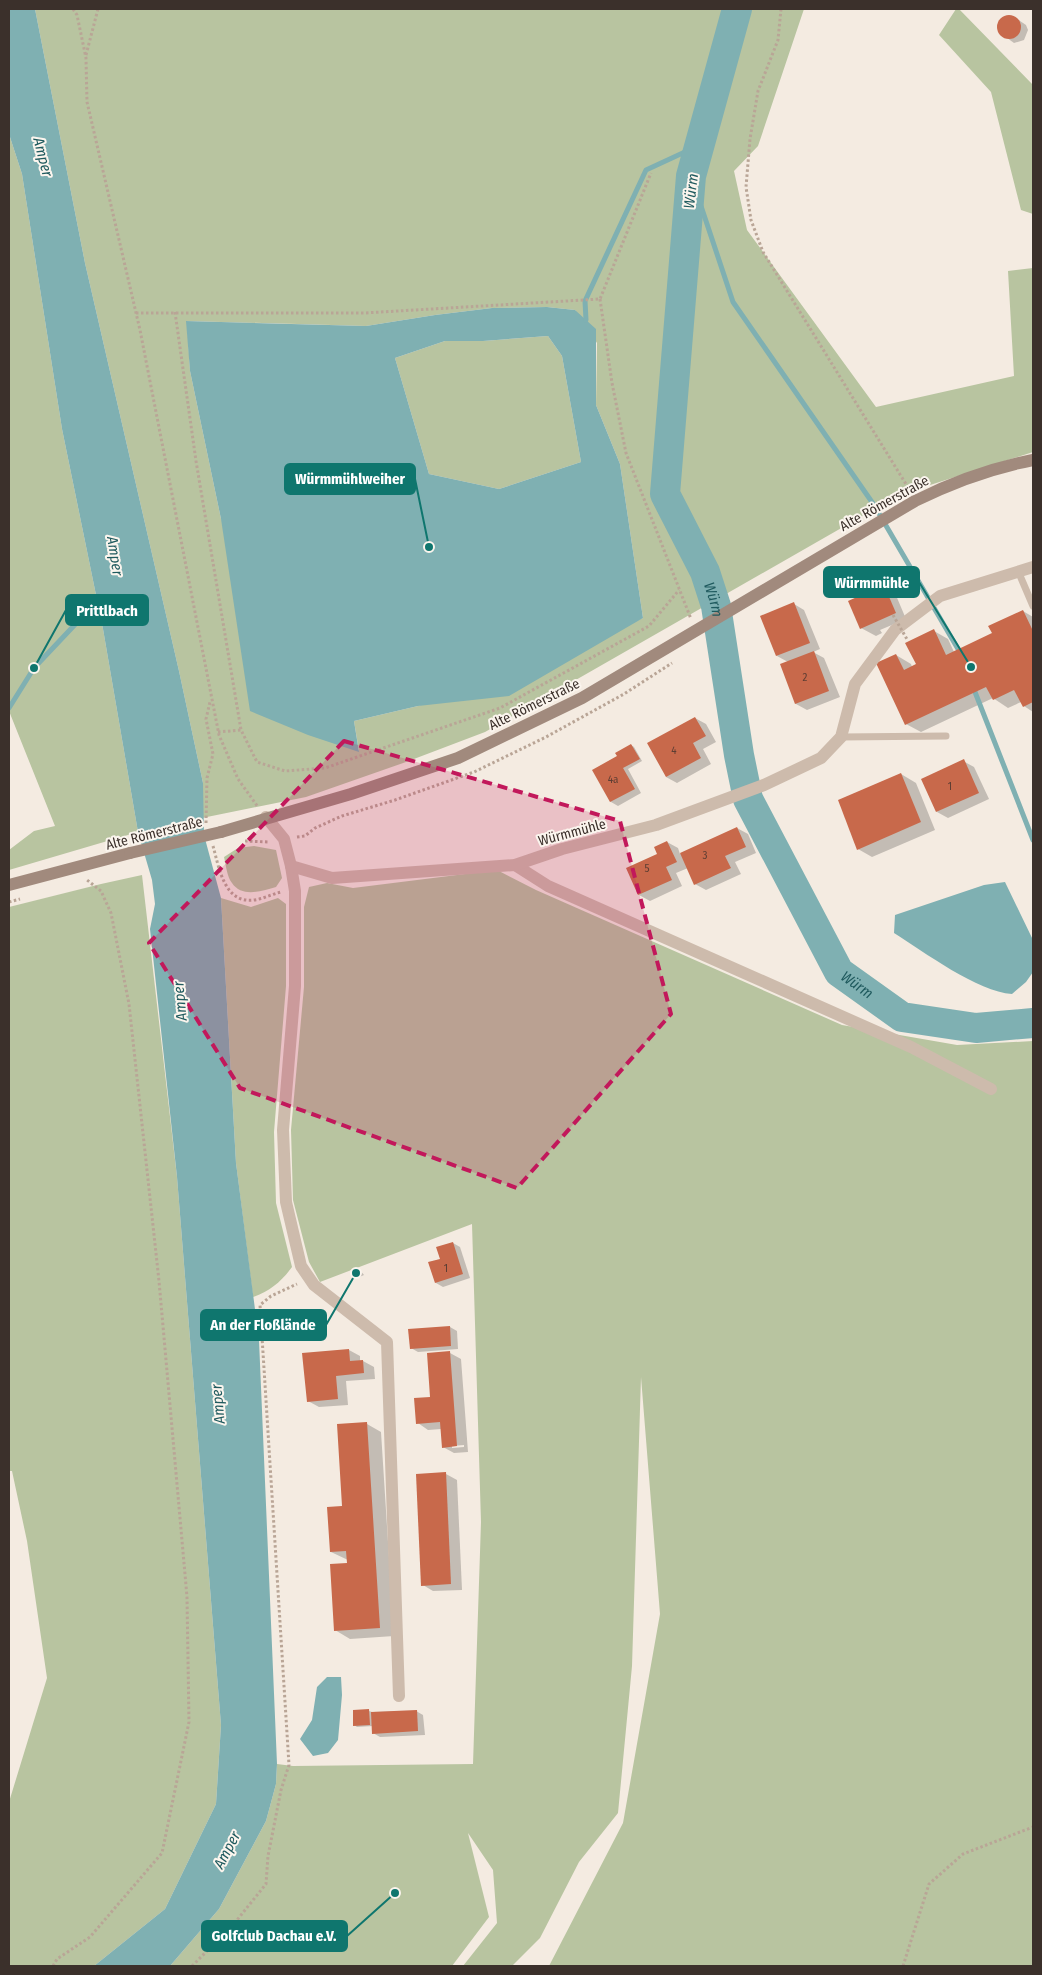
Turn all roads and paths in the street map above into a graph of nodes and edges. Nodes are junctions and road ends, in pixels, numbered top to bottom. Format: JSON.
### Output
{"nodes":[{"id":1,"x":73,"y":9,"type":"edge"},
{"id":2,"x":98,"y":9,"type":"edge"},
{"id":3,"x":781,"y":9,"type":"edge"},
{"id":4,"x":86,"y":58,"type":"junction"},
{"id":5,"x":651,"y":173,"type":"dead end"},
{"id":6,"x":600,"y":299,"type":"junction"},
{"id":7,"x":175,"y":312,"type":"junction"},
{"id":8,"x":136,"y":313,"type":"junction"},
{"id":9,"x":1033,"y":460,"type":"edge"},
{"id":10,"x":916,"y":500,"type":"junction"},
{"id":11,"x":1033,"y":567,"type":"edge"},
{"id":12,"x":1018,"y":571,"type":"junction"},
{"id":13,"x":679,"y":590,"type":"junction"},
{"id":14,"x":1033,"y":606,"type":"edge"},
{"id":15,"x":892,"y":615,"type":"dead end"},
{"id":16,"x":696,"y":632,"type":"junction"},
{"id":17,"x":908,"y":641,"type":"dead end"},
{"id":18,"x":211,"y":698,"type":"junction"},
{"id":19,"x":241,"y":730,"type":"junction"},
{"id":20,"x":218,"y":732,"type":"junction"},
{"id":21,"x":946,"y":736,"type":"dead end"},
{"id":22,"x":841,"y":737,"type":"junction"},
{"id":23,"x":207,"y":778,"type":"dead end"},
{"id":24,"x":266,"y":817,"type":"junction"},
{"id":25,"x":284,"y":839,"type":"junction"},
{"id":26,"x":241,"y":841,"type":"dead end"},
{"id":27,"x":515,"y":864,"type":"junction"},
{"id":28,"x":291,"y":866,"type":"junction"},
{"id":29,"x":221,"y":873,"type":"dead end"},
{"id":30,"x":87,"y":880,"type":"dead end"},
{"id":31,"x":9,"y":885,"type":"edge"},
{"id":32,"x":295,"y":891,"type":"junction"},
{"id":33,"x":991,"y":1088,"type":"dead end"},
{"id":34,"x":309,"y":1278,"type":"junction"},
{"id":35,"x":399,"y":1696,"type":"dead end"},
{"id":36,"x":1033,"y":1827,"type":"edge"},
{"id":37,"x":53,"y":1966,"type":"edge"},
{"id":38,"x":192,"y":1966,"type":"edge"},
{"id":39,"x":903,"y":1966,"type":"edge"}],
"edges":[{"from":1,"to":4,"type":"path"},
{"from":2,"to":4,"type":"path"},
{"from":3,"to":10,"type":"path"},
{"from":4,"to":8,"type":"path"},
{"from":5,"to":6,"type":"path"},
{"from":6,"to":7,"type":"path"},
{"from":6,"to":13,"type":"path"},
{"from":7,"to":8,"type":"path"},
{"from":7,"to":19,"type":"path"},
{"from":8,"to":18,"type":"path"},
{"from":9,"to":10,"type":"main road","name":"Alte Römerstraße"},
{"from":10,"to":16,"type":"main road","name":"Alte Römerstraße"},
{"from":11,"to":12,"type":"street","name":"Würmmühle"},
{"from":12,"to":14,"type":"lane"},
{"from":12,"to":22,"type":"street","name":"Würmmühle"},
{"from":13,"to":16,"type":"path"},
{"from":13,"to":19,"type":"path"},
{"from":15,"to":17,"type":"path","bridge":true},
{"from":16,"to":24,"type":"main road","name":"Alte Römerstraße"},
{"from":18,"to":20,"type":"path"},
{"from":18,"to":23,"type":"path"},
{"from":19,"to":20,"type":"path"},
{"from":20,"to":24,"type":"path"},
{"from":21,"to":22,"type":"lane"},
{"from":22,"to":27,"type":"street","name":"Würmmühle"},
{"from":24,"to":25,"type":"street"},
{"from":24,"to":31,"type":"main road","name":"Alte Römerstraße","bridge":true},
{"from":25,"to":26,"type":"path"},
{"from":25,"to":28,"type":"street"},
{"from":27,"to":28,"type":"street","name":"Würmmühle"},
{"from":27,"to":33,"type":"street"},
{"from":28,"to":32,"type":"street"},
{"from":29,"to":32,"type":"path"},
{"from":30,"to":37,"type":"path"},
{"from":32,"to":34,"type":"street"},
{"from":34,"to":35,"type":"street"},
{"from":34,"to":38,"type":"path"},
{"from":36,"to":39,"type":"path"}]}
